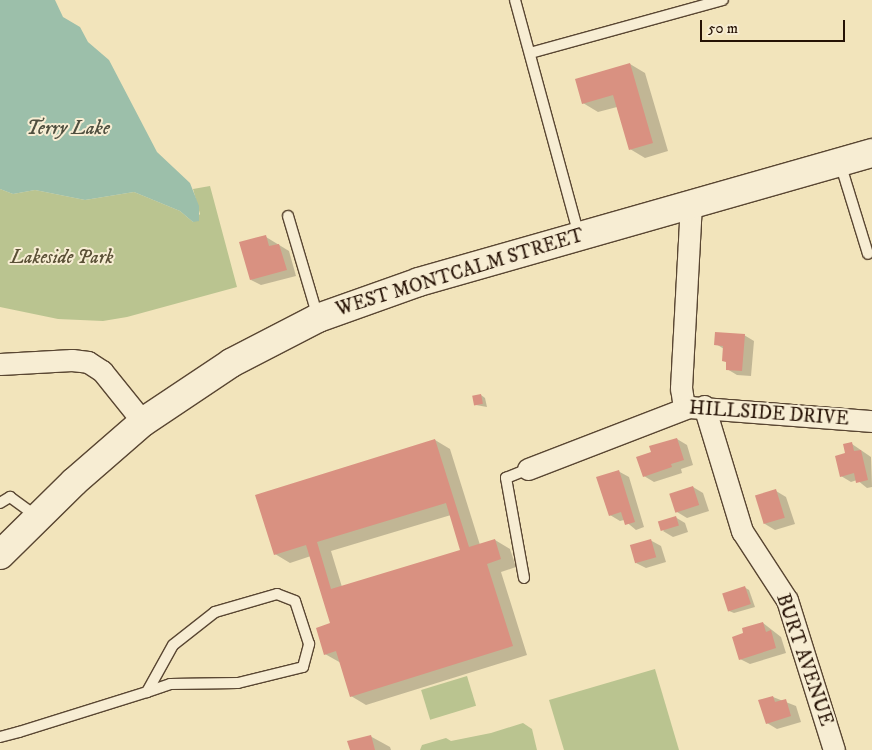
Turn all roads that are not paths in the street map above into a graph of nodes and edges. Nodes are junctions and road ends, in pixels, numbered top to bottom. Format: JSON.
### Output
{"nodes":[{"id":1,"x":515,"y":0,"type":"edge"},
{"id":2,"x":723,"y":0,"type":"edge"},
{"id":3,"x":530,"y":53,"type":"junction"},
{"id":4,"x":872,"y":153,"type":"edge"},
{"id":5,"x":840,"y":162,"type":"junction"},
{"id":6,"x":691,"y":204,"type":"junction"},
{"id":7,"x":288,"y":216,"type":"dead end"},
{"id":8,"x":580,"y":236,"type":"junction"},
{"id":9,"x":868,"y":254,"type":"dead end"},
{"id":10,"x":318,"y":318,"type":"junction"},
{"id":11,"x":0,"y":364,"type":"edge"},
{"id":12,"x":694,"y":407,"type":"junction"},
{"id":13,"x":872,"y":421,"type":"edge"},
{"id":14,"x":144,"y":422,"type":"junction"},
{"id":15,"x":528,"y":469,"type":"joint"},
{"id":16,"x":0,"y":503,"type":"edge"},
{"id":17,"x":38,"y":517,"type":"junction"},
{"id":18,"x":0,"y":555,"type":"edge"},
{"id":19,"x":524,"y":578,"type":"dead end"},
{"id":20,"x":147,"y":692,"type":"junction"},
{"id":21,"x":0,"y":736,"type":"edge"},
{"id":22,"x":834,"y":750,"type":"edge"}],
"edges":[{"from":1,"to":3,"type":"lane"},
{"from":2,"to":3,"type":"lane"},
{"from":3,"to":8,"type":"lane"},
{"from":4,"to":5,"type":"main road","name":"WEST MONTCALM STREET"},
{"from":5,"to":6,"type":"main road","name":"WEST MONTCALM STREET"},
{"from":5,"to":9,"type":"lane"},
{"from":6,"to":8,"type":"main road","name":"WEST MONTCALM STREET"},
{"from":6,"to":12,"type":"street","name":"BURT AVENUE"},
{"from":7,"to":10,"type":"lane"},
{"from":8,"to":10,"type":"main road","name":"WEST MONTCALM STREET"},
{"from":10,"to":14,"type":"main road","name":"WEST MONTCALM STREET"},
{"from":11,"to":14,"type":"street"},
{"from":12,"to":13,"type":"street","name":"HILLSIDE DRIVE"},
{"from":12,"to":15,"type":"street","name":"HILLSIDE DRIVE"},
{"from":12,"to":22,"type":"street","name":"BURT AVENUE"},
{"from":14,"to":17,"type":"main road","name":"WEST MONTCALM STREET"},
{"from":15,"to":19,"type":"lane"},
{"from":16,"to":17,"type":"lane"},
{"from":17,"to":18,"type":"main road","name":"WEST MONTCALM STREET"},
{"from":20,"to":20,"type":"lane"},
{"from":20,"to":21,"type":"lane"}]}
